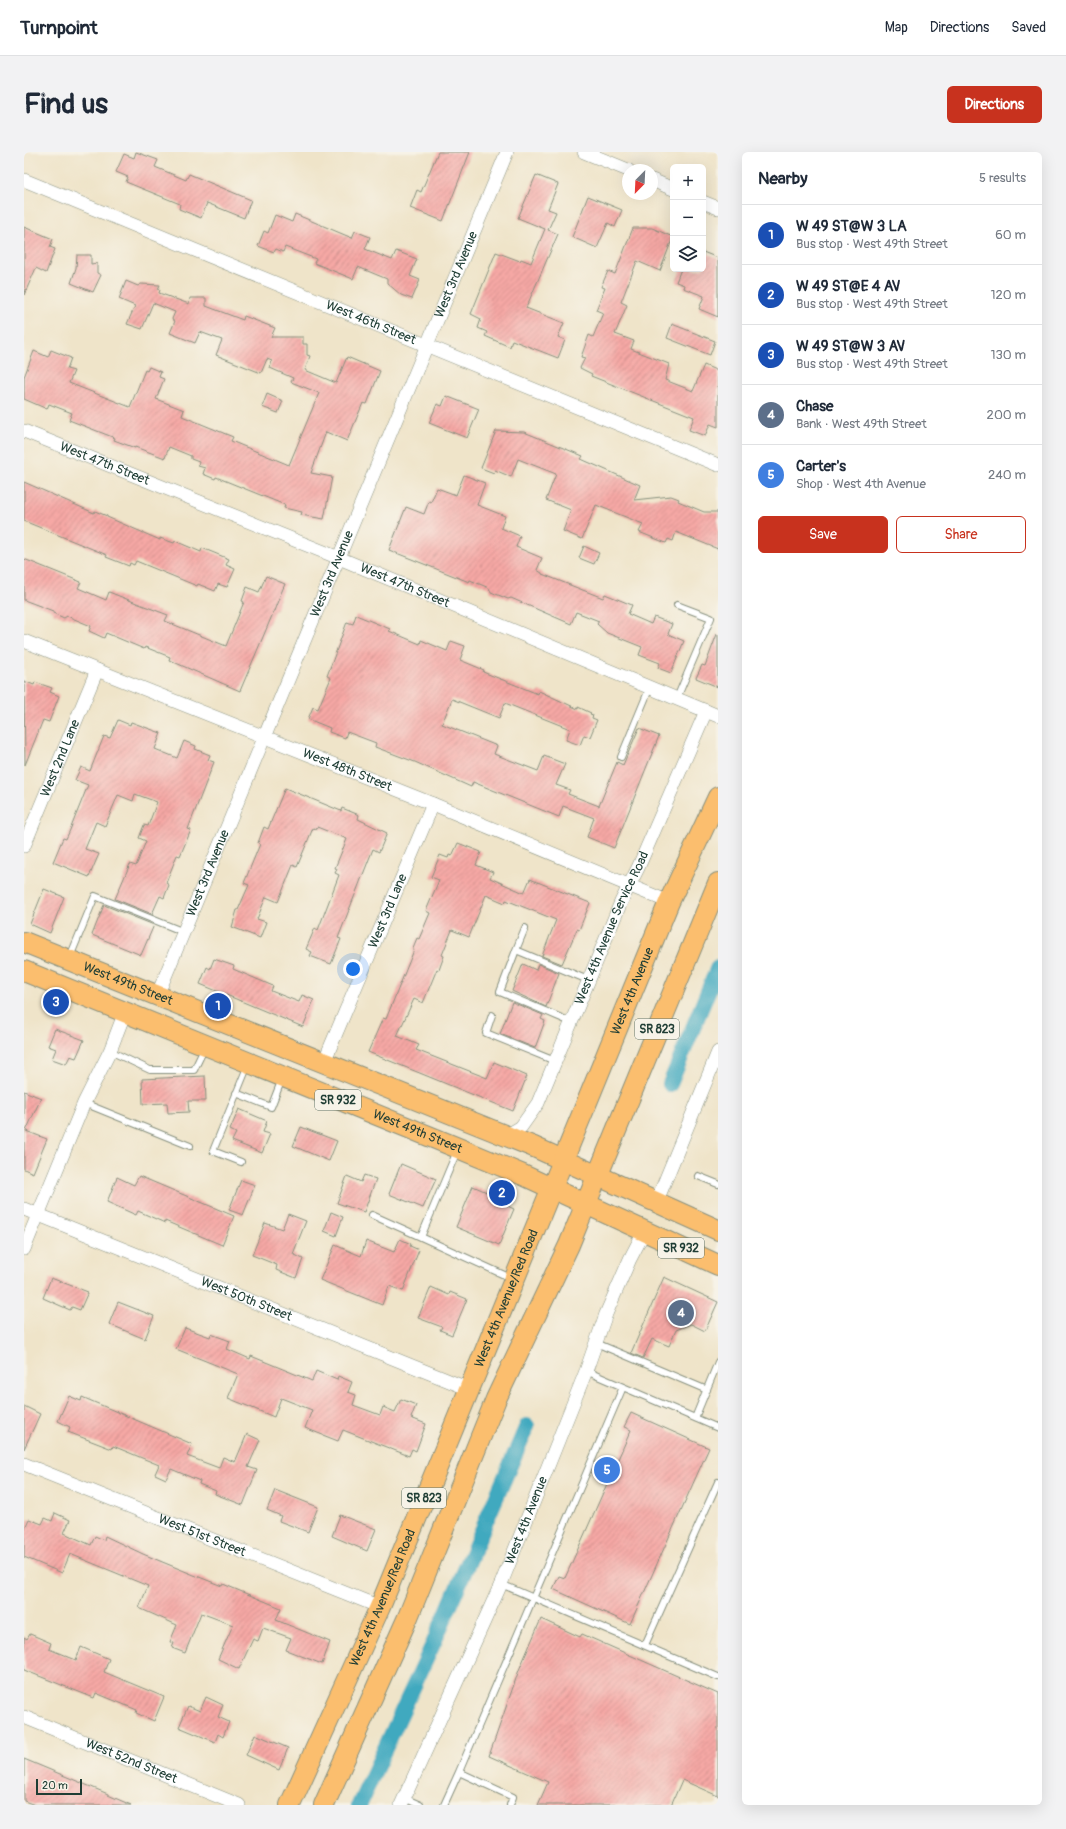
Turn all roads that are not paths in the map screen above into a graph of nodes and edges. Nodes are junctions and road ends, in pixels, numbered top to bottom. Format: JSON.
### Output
{"nodes":[{"id":1,"x":507,"y":152,"type":"edge"},
{"id":2,"x":584,"y":152,"type":"edge"},
{"id":3,"x":622,"y":168,"type":"edge"},
{"id":4,"x":24,"y":180,"type":"edge"},
{"id":5,"x":658,"y":183,"type":"edge"},
{"id":6,"x":670,"y":188,"type":"edge"},
{"id":7,"x":706,"y":203,"type":"edge"},
{"id":8,"x":718,"y":208,"type":"edge"},
{"id":9,"x":427,"y":344,"type":"junction"},
{"id":10,"x":24,"y":431,"type":"edge"},
{"id":11,"x":718,"y":465,"type":"edge"},
{"id":12,"x":338,"y":558,"type":"junction"},
{"id":13,"x":677,"y":605,"type":"dead end"},
{"id":14,"x":711,"y":618,"type":"junction"},
{"id":15,"x":718,"y":621,"type":"edge"},
{"id":16,"x":24,"y":641,"type":"edge"},
{"id":17,"x":97,"y":670,"type":"junction"},
{"id":18,"x":650,"y":687,"type":"junction"},
{"id":19,"x":677,"y":698,"type":"junction"},
{"id":20,"x":712,"y":714,"type":"edge"},
{"id":21,"x":266,"y":736,"type":"junction"},
{"id":22,"x":621,"y":757,"type":"dead end"},
{"id":23,"x":718,"y":796,"type":"edge"},
{"id":24,"x":433,"y":804,"type":"junction"},
{"id":25,"x":24,"y":846,"type":"edge"},
{"id":26,"x":718,"y":883,"type":"edge"},
{"id":27,"x":629,"y":886,"type":"junction"},
{"id":28,"x":669,"y":902,"type":"junction"},
{"id":29,"x":525,"y":928,"type":"dead end"},
{"id":30,"x":184,"y":932,"type":"junction"},
{"id":31,"x":24,"y":942,"type":"edge"},
{"id":32,"x":516,"y":950,"type":"junction"},
{"id":33,"x":69,"y":961,"type":"junction"},
{"id":34,"x":24,"y":972,"type":"edge"},
{"id":35,"x":98,"y":972,"type":"junction"},
{"id":36,"x":588,"y":980,"type":"junction"},
{"id":37,"x":157,"y":996,"type":"junction"},
{"id":38,"x":187,"y":1009,"type":"junction"},
{"id":39,"x":125,"y":1012,"type":"junction"},
{"id":40,"x":492,"y":1015,"type":"dead end"},
{"id":41,"x":571,"y":1022,"type":"junction"},
{"id":42,"x":206,"y":1046,"type":"junction"},
{"id":43,"x":110,"y":1051,"type":"junction"},
{"id":44,"x":718,"y":1052,"type":"edge"},
{"id":45,"x":555,"y":1061,"type":"junction"},
{"id":46,"x":324,"y":1062,"type":"junction"},
{"id":47,"x":248,"y":1063,"type":"junction"},
{"id":48,"x":283,"y":1078,"type":"junction"},
{"id":49,"x":236,"y":1093,"type":"junction"},
{"id":50,"x":84,"y":1103,"type":"junction"},
{"id":51,"x":506,"y":1136,"type":"junction"},
{"id":52,"x":190,"y":1146,"type":"dead end"},
{"id":53,"x":458,"y":1148,"type":"junction"},
{"id":54,"x":562,"y":1160,"type":"junction"},
{"id":55,"x":241,"y":1162,"type":"dead end"},
{"id":56,"x":597,"y":1176,"type":"junction"},
{"id":57,"x":698,"y":1176,"type":"dead end"},
{"id":58,"x":718,"y":1184,"type":"edge"},
{"id":59,"x":550,"y":1188,"type":"junction"},
{"id":60,"x":656,"y":1203,"type":"junction"},
{"id":61,"x":585,"y":1205,"type":"junction"},
{"id":62,"x":24,"y":1209,"type":"edge"},
{"id":63,"x":38,"y":1214,"type":"junction"},
{"id":64,"x":372,"y":1216,"type":"dead end"},
{"id":65,"x":718,"y":1230,"type":"edge"},
{"id":66,"x":644,"y":1232,"type":"junction"},
{"id":67,"x":421,"y":1237,"type":"junction"},
{"id":68,"x":24,"y":1249,"type":"edge"},
{"id":69,"x":718,"y":1265,"type":"edge"},
{"id":70,"x":513,"y":1279,"type":"junction"},
{"id":71,"x":596,"y":1343,"type":"junction"},
{"id":72,"x":718,"y":1362,"type":"edge"},
{"id":73,"x":586,"y":1371,"type":"junction"},
{"id":74,"x":623,"y":1387,"type":"junction"},
{"id":75,"x":469,"y":1389,"type":"junction"},
{"id":76,"x":707,"y":1390,"type":"junction"},
{"id":77,"x":695,"y":1418,"type":"junction"},
{"id":78,"x":718,"y":1428,"type":"edge"},
{"id":79,"x":24,"y":1464,"type":"edge"},
{"id":80,"x":718,"y":1482,"type":"edge"},
{"id":81,"x":501,"y":1584,"type":"junction"},
{"id":82,"x":534,"y":1598,"type":"junction"},
{"id":83,"x":380,"y":1607,"type":"junction"},
{"id":84,"x":645,"y":1645,"type":"junction"},
{"id":85,"x":718,"y":1677,"type":"edge"},
{"id":86,"x":24,"y":1717,"type":"edge"},
{"id":87,"x":350,"y":1748,"type":"junction"},
{"id":88,"x":459,"y":1772,"type":"junction"},
{"id":89,"x":402,"y":1802,"type":"edge"},
{"id":90,"x":239,"y":1805,"type":"edge"},
{"id":91,"x":290,"y":1805,"type":"edge"},
{"id":92,"x":324,"y":1805,"type":"edge"},
{"id":93,"x":420,"y":1805,"type":"edge"},
{"id":94,"x":444,"y":1805,"type":"edge"},
{"id":95,"x":510,"y":1805,"type":"edge"}],
"edges":[{"from":1,"to":9,"type":"street","name":"West 3rd Avenue"},
{"from":2,"to":3,"type":"street"},
{"from":4,"to":9,"type":"street","name":"West 46th Street"},
{"from":5,"to":6,"type":"street"},
{"from":7,"to":8,"type":"street"},
{"from":9,"to":11,"type":"street","name":"West 46th Street"},
{"from":9,"to":12,"type":"street","name":"West 3rd Avenue"},
{"from":10,"to":12,"type":"street","name":"West 47th Street"},
{"from":12,"to":18,"type":"street","name":"West 47th Street"},
{"from":12,"to":21,"type":"street","name":"West 3rd Avenue"},
{"from":13,"to":14,"type":"lane"},
{"from":14,"to":15,"type":"lane"},
{"from":14,"to":19,"type":"lane"},
{"from":16,"to":17,"type":"street","name":"West 48th Street"},
{"from":17,"to":21,"type":"street","name":"West 48th Street"},
{"from":17,"to":25,"type":"street","name":"West 2nd Lane"},
{"from":18,"to":19,"type":"street","name":"West 47th Street"},
{"from":18,"to":22,"type":"lane"},
{"from":19,"to":20,"type":"street","name":"West 47th Street"},
{"from":20,"to":27,"type":"street","name":"West 4th Avenue Service Road"},
{"from":21,"to":24,"type":"street","name":"West 48th Street"},
{"from":21,"to":30,"type":"street","name":"West 3rd Avenue"},
{"from":23,"to":28,"type":"main road","name":"West 4th Avenue","number":"SR 823"},
{"from":24,"to":27,"type":"street","name":"West 48th Street"},
{"from":24,"to":46,"type":"street","name":"West 3rd Lane"},
{"from":26,"to":56,"type":"main road","number":"SR 823"},
{"from":27,"to":28,"type":"street","name":"West 48th Street"},
{"from":27,"to":36,"type":"street","name":"West 4th Avenue Service Road"},
{"from":28,"to":54,"type":"main road","name":"West 4th Avenue","number":"SR 823"},
{"from":29,"to":32,"type":"lane"},
{"from":30,"to":33,"type":"lane"},
{"from":30,"to":37,"type":"street","name":"West 3rd Avenue"},
{"from":31,"to":33,"type":"main road","name":"West 49th Street","number":"SR 932"},
{"from":32,"to":36,"type":"lane"},
{"from":32,"to":41,"type":"lane"},
{"from":33,"to":35,"type":"main road","name":"West 49th Street","number":"SR 932"},
{"from":34,"to":39,"type":"main road","name":"West 49th Street","number":"SR 932"},
{"from":35,"to":37,"type":"main road","name":"West 49th Street","number":"SR 932"},
{"from":35,"to":39,"type":"main road"},
{"from":36,"to":41,"type":"street","name":"West 4th Avenue Service Road"},
{"from":37,"to":38,"type":"main road","name":"West 49th Street","number":"SR 932"},
{"from":38,"to":39,"type":"main road"},
{"from":38,"to":46,"type":"main road","name":"West 49th Street","number":"SR 932"},
{"from":39,"to":42,"type":"main road","name":"West 49th Street","number":"SR 932"},
{"from":39,"to":43,"type":"street"},
{"from":40,"to":45,"type":"lane"},
{"from":41,"to":45,"type":"street","name":"West 4th Avenue Service Road"},
{"from":42,"to":43,"type":"lane"},
{"from":42,"to":47,"type":"main road","name":"West 49th Street","number":"SR 932"},
{"from":43,"to":50,"type":"street"},
{"from":44,"to":60,"type":"street"},
{"from":45,"to":51,"type":"street","name":"West 4th Avenue Service Road"},
{"from":46,"to":51,"type":"main road","name":"West 49th Street","number":"SR 932"},
{"from":47,"to":48,"type":"main road","name":"West 49th Street","number":"SR 932"},
{"from":47,"to":49,"type":"lane"},
{"from":48,"to":49,"type":"lane"},
{"from":48,"to":53,"type":"main road","name":"West 49th Street","number":"SR 932"},
{"from":49,"to":55,"type":"lane"},
{"from":50,"to":52,"type":"lane"},
{"from":50,"to":63,"type":"street"},
{"from":51,"to":54,"type":"main road","name":"West 49th Street","number":"SR 932"},
{"from":53,"to":59,"type":"main road","name":"West 49th Street","number":"SR 932"},
{"from":53,"to":67,"type":"lane"},
{"from":54,"to":56,"type":"main road","name":"West 49th Street","number":"SR 932"},
{"from":54,"to":59,"type":"main road","name":"West 4th Avenue","number":"SR 823"},
{"from":56,"to":60,"type":"main road","name":"West 49th Street","number":"SR 932"},
{"from":56,"to":61,"type":"main road","number":"SR 823"},
{"from":57,"to":58,"type":"lane"},
{"from":59,"to":61,"type":"main road","name":"West 49th Street","number":"SR 932"},
{"from":59,"to":70,"type":"main road","name":"West 4th Avenue/Red Road","number":"SR 823"},
{"from":60,"to":65,"type":"main road","name":"West 49th Street","number":"SR 932"},
{"from":61,"to":66,"type":"main road","name":"West 49th Street","number":"SR 932"},
{"from":61,"to":87,"type":"main road","number":"SR 823"},
{"from":62,"to":63,"type":"street","name":"West 50th Street"},
{"from":63,"to":68,"type":"street"},
{"from":63,"to":75,"type":"street","name":"West 50th Street"},
{"from":64,"to":67,"type":"lane"},
{"from":66,"to":69,"type":"main road","name":"West 49th Street","number":"SR 932"},
{"from":66,"to":71,"type":"street","name":"West 4th Avenue"},
{"from":67,"to":70,"type":"lane"},
{"from":70,"to":75,"type":"main road","name":"West 4th Avenue/Red Road","number":"SR 823"},
{"from":71,"to":73,"type":"street","name":"West 4th Avenue"},
{"from":71,"to":76,"type":"lane"},
{"from":72,"to":76,"type":"lane"},
{"from":73,"to":74,"type":"lane"},
{"from":73,"to":81,"type":"street","name":"West 4th Avenue"},
{"from":74,"to":77,"type":"lane"},
{"from":74,"to":82,"type":"lane"},
{"from":75,"to":83,"type":"main road","name":"West 4th Avenue/Red Road","number":"SR 823"},
{"from":76,"to":77,"type":"lane"},
{"from":77,"to":78,"type":"lane"},
{"from":79,"to":83,"type":"street","name":"West 51st Street"},
{"from":80,"to":84,"type":"lane"},
{"from":81,"to":82,"type":"lane"},
{"from":81,"to":89,"type":"street","name":"West 4th Avenue"},
{"from":82,"to":84,"type":"lane"},
{"from":82,"to":88,"type":"lane"},
{"from":83,"to":87,"type":"main road"},
{"from":83,"to":91,"type":"main road","name":"West 4th Avenue/Red Road","number":"SR 823"},
{"from":84,"to":85,"type":"lane"},
{"from":86,"to":90,"type":"street","name":"West 52nd Street"},
{"from":87,"to":92,"type":"main road","number":"SR 823"},
{"from":88,"to":94,"type":"lane"},
{"from":88,"to":95,"type":"lane"},
{"from":89,"to":93,"type":"lane"}]}
